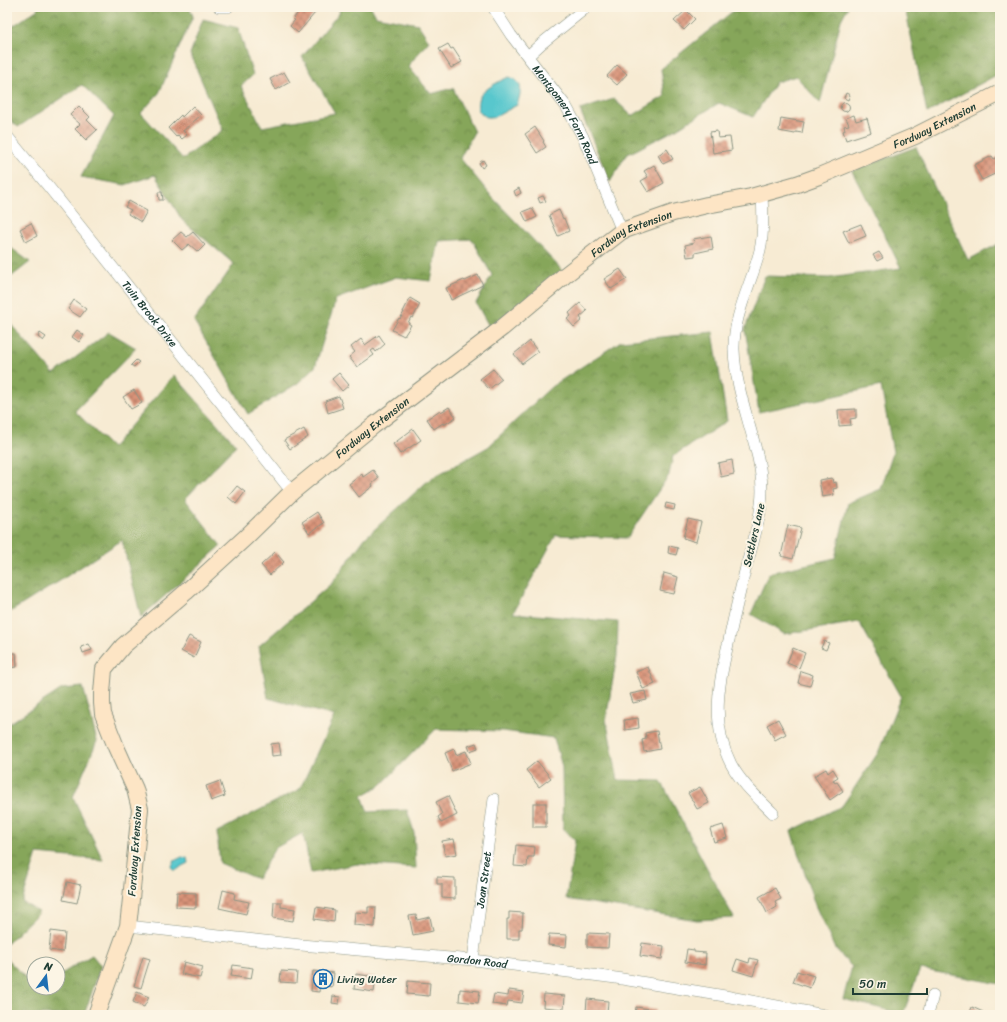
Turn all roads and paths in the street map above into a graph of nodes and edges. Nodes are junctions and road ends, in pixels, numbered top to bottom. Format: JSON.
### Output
{"nodes":[{"id":1,"x":219,"y":7,"type":"edge"},
{"id":2,"x":228,"y":7,"type":"edge"},
{"id":3,"x":493,"y":7,"type":"edge"},
{"id":4,"x":587,"y":7,"type":"edge"},
{"id":5,"x":528,"y":56,"type":"junction"},
{"id":6,"x":1000,"y":93,"type":"edge"},
{"id":7,"x":7,"y":136,"type":"edge"},
{"id":8,"x":762,"y":195,"type":"junction"},
{"id":9,"x":622,"y":231,"type":"junction"},
{"id":10,"x":292,"y":492,"type":"junction"},
{"id":11,"x":494,"y":799,"type":"dead end"},
{"id":12,"x":773,"y":813,"type":"dead end"},
{"id":13,"x":128,"y":926,"type":"junction"},
{"id":14,"x":473,"y":960,"type":"junction"},
{"id":15,"x":933,"y":995,"type":"dead end"},
{"id":16,"x":96,"y":1015,"type":"edge"},
{"id":17,"x":824,"y":1015,"type":"edge"},
{"id":18,"x":928,"y":1015,"type":"edge"}],
"edges":[{"from":1,"to":2,"type":"street"},
{"from":3,"to":5,"type":"street","name":"Montgomery Farm Road"},
{"from":4,"to":5,"type":"street"},
{"from":5,"to":9,"type":"street","name":"Montgomery Farm Road"},
{"from":6,"to":8,"type":"street","name":"Fordway Extension"},
{"from":7,"to":10,"type":"street","name":"Twin Brook Drive"},
{"from":8,"to":9,"type":"street","name":"Fordway Extension"},
{"from":8,"to":12,"type":"street","name":"Settlers Lane"},
{"from":9,"to":10,"type":"street","name":"Fordway Extension"},
{"from":10,"to":13,"type":"street","name":"Fordway Extension"},
{"from":11,"to":14,"type":"street","name":"Joan Street"},
{"from":13,"to":14,"type":"street","name":"Gordon Road"},
{"from":13,"to":16,"type":"street","name":"Fordway Extension"},
{"from":14,"to":17,"type":"street","name":"Gordon Road"},
{"from":15,"to":18,"type":"street"}]}
